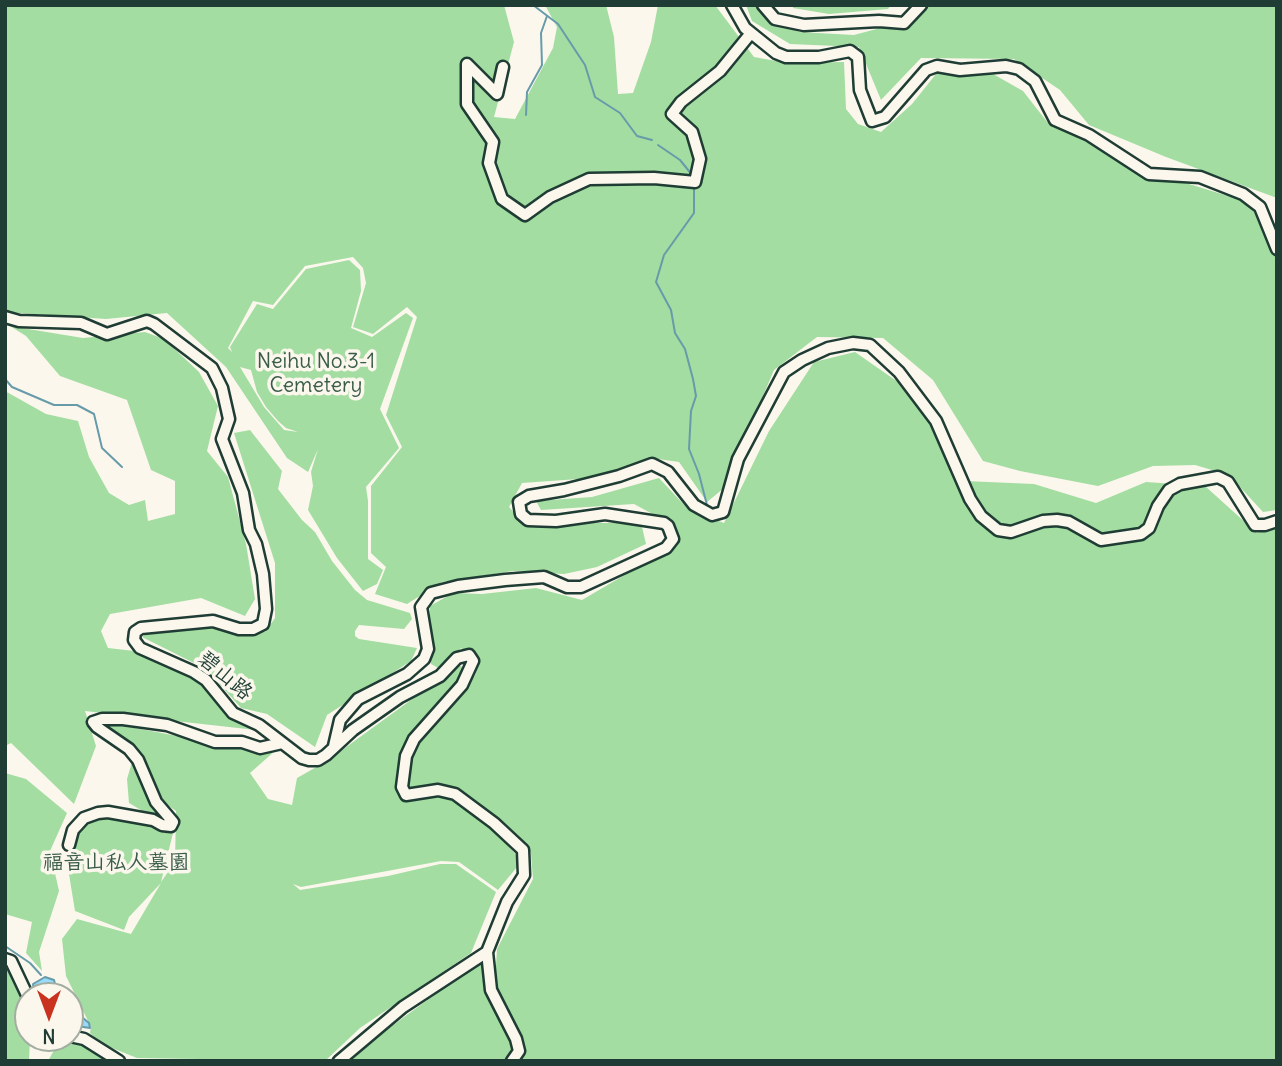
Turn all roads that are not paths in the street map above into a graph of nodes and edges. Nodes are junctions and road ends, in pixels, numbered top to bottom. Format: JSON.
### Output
{"nodes":[{"id":1,"x":732,"y":5,"type":"edge"},
{"id":2,"x":763,"y":5,"type":"edge"},
{"id":3,"x":921,"y":5,"type":"edge"},
{"id":4,"x":751,"y":33,"type":"junction"},
{"id":5,"x":503,"y":67,"type":"dead end"},
{"id":6,"x":1277,"y":249,"type":"edge"},
{"id":7,"x":5,"y":317,"type":"edge"},
{"id":8,"x":1277,"y":521,"type":"edge"},
{"id":9,"x":282,"y":743,"type":"junction"},
{"id":10,"x":334,"y":746,"type":"junction"},
{"id":11,"x":69,"y":845,"type":"dead end"},
{"id":12,"x":487,"y":952,"type":"junction"},
{"id":13,"x":5,"y":959,"type":"edge"},
{"id":14,"x":21,"y":982,"type":"edge"},
{"id":15,"x":84,"y":1039,"type":"edge"},
{"id":16,"x":119,"y":1061,"type":"edge"},
{"id":17,"x":339,"y":1061,"type":"edge"},
{"id":18,"x":512,"y":1061,"type":"edge"}],
"edges":[{"from":1,"to":4,"type":"street"},
{"from":2,"to":3,"type":"street"},
{"from":4,"to":5,"type":"street"},
{"from":4,"to":6,"type":"street"},
{"from":7,"to":9,"type":"street","name":"碧山路"},
{"from":8,"to":10,"type":"street"},
{"from":9,"to":10,"type":"street","name":"碧山路"},
{"from":9,"to":11,"type":"street"},
{"from":10,"to":12,"type":"street","name":"碧山路"},
{"from":12,"to":17,"type":"street"},
{"from":12,"to":18,"type":"street","name":"碧山路"},
{"from":13,"to":14,"type":"street"},
{"from":15,"to":16,"type":"street"}]}
